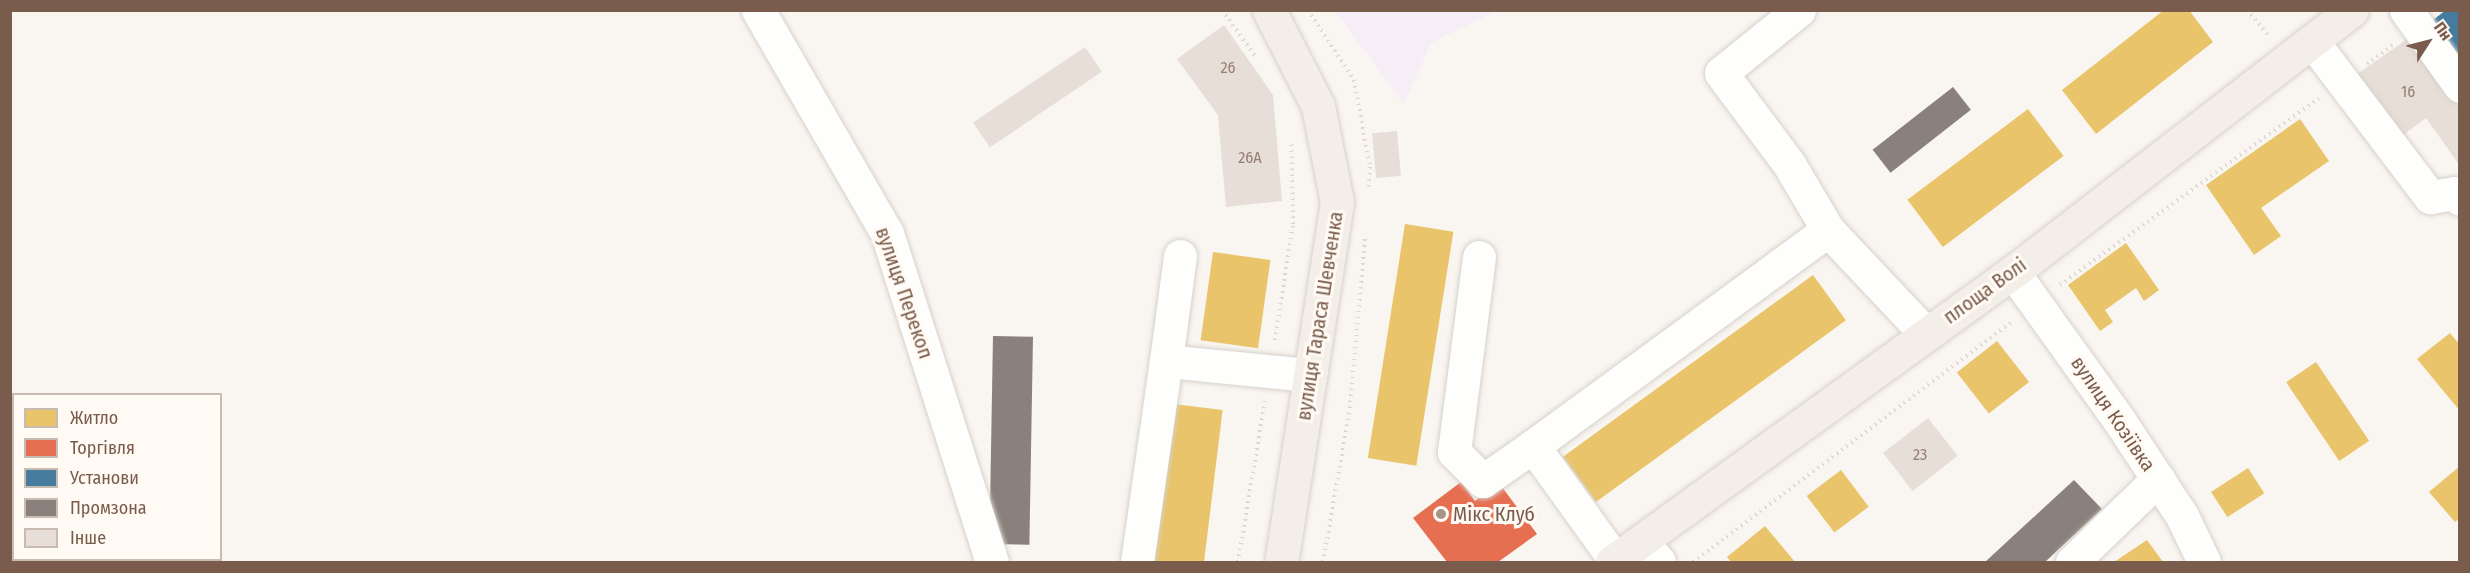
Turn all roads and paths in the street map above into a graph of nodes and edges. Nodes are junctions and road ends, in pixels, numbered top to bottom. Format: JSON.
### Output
{"nodes":[{"id":1,"x":758,"y":10,"type":"edge"},
{"id":2,"x":1222,"y":10,"type":"edge"},
{"id":3,"x":1269,"y":10,"type":"edge"},
{"id":4,"x":1799,"y":10,"type":"edge"},
{"id":5,"x":2247,"y":10,"type":"edge"},
{"id":6,"x":2352,"y":10,"type":"edge"},
{"id":7,"x":2412,"y":19,"type":"edge"},
{"id":8,"x":2312,"y":41,"type":"junction"},
{"id":9,"x":2276,"y":45,"type":"dead end"},
{"id":10,"x":1257,"y":59,"type":"dead end"},
{"id":11,"x":2342,"y":81,"type":"junction"},
{"id":12,"x":2460,"y":86,"type":"edge"},
{"id":13,"x":1291,"y":137,"type":"dead end"},
{"id":14,"x":2460,"y":199,"type":"edge"},
{"id":15,"x":1828,"y":230,"type":"junction"},
{"id":16,"x":1180,"y":256,"type":"dead end"},
{"id":17,"x":1479,"y":257,"type":"dead end"},
{"id":18,"x":2013,"y":272,"type":"junction"},
{"id":19,"x":2035,"y":303,"type":"junction"},
{"id":20,"x":1926,"y":334,"type":"junction"},
{"id":21,"x":1166,"y":361,"type":"junction"},
{"id":22,"x":1270,"y":371,"type":"junction"},
{"id":23,"x":1310,"y":375,"type":"junction"},
{"id":24,"x":1533,"y":446,"type":"junction"},
{"id":25,"x":2157,"y":479,"type":"junction"},
{"id":26,"x":1650,"y":551,"type":"edge"},
{"id":27,"x":1614,"y":561,"type":"edge"},
{"id":28,"x":992,"y":562,"type":"edge"},
{"id":29,"x":1137,"y":562,"type":"edge"},
{"id":30,"x":1238,"y":562,"type":"edge"},
{"id":31,"x":1281,"y":562,"type":"edge"},
{"id":32,"x":1694,"y":562,"type":"edge"},
{"id":33,"x":2072,"y":562,"type":"edge"},
{"id":34,"x":2204,"y":562,"type":"edge"}],
"edges":[{"from":1,"to":28,"type":"street","name":"вулиця Перекоп"},
{"from":2,"to":10,"type":"path"},
{"from":3,"to":23,"type":"main road","name":"вулиця Тараса Шевченка"},
{"from":4,"to":15,"type":"street"},
{"from":5,"to":9,"type":"path"},
{"from":6,"to":8,"type":"main road","name":"площа Волі"},
{"from":7,"to":11,"type":"path"},
{"from":7,"to":12,"type":"street"},
{"from":8,"to":11,"type":"street"},
{"from":8,"to":18,"type":"main road","name":"площа Волі"},
{"from":11,"to":14,"type":"street"},
{"from":11,"to":19,"type":"path"},
{"from":13,"to":22,"type":"path"},
{"from":15,"to":20,"type":"street"},
{"from":15,"to":24,"type":"street"},
{"from":16,"to":21,"type":"street"},
{"from":17,"to":24,"type":"street"},
{"from":18,"to":19,"type":"street","name":"вулиця Козіївка"},
{"from":18,"to":20,"type":"main road","name":"площа Волі"},
{"from":19,"to":25,"type":"street","name":"вулиця Козіївка"},
{"from":19,"to":32,"type":"path"},
{"from":20,"to":26,"type":"main road","name":"площа Волі"},
{"from":21,"to":22,"type":"street"},
{"from":21,"to":29,"type":"street"},
{"from":22,"to":23,"type":"street"},
{"from":22,"to":30,"type":"path"},
{"from":23,"to":31,"type":"main road","name":"вулиця Тараса Шевченка"},
{"from":24,"to":27,"type":"street"},
{"from":25,"to":33,"type":"street"},
{"from":25,"to":34,"type":"street","name":"вулиця Козіївка"},
{"from":26,"to":27,"type":"main road","name":"площа Волі"}]}
